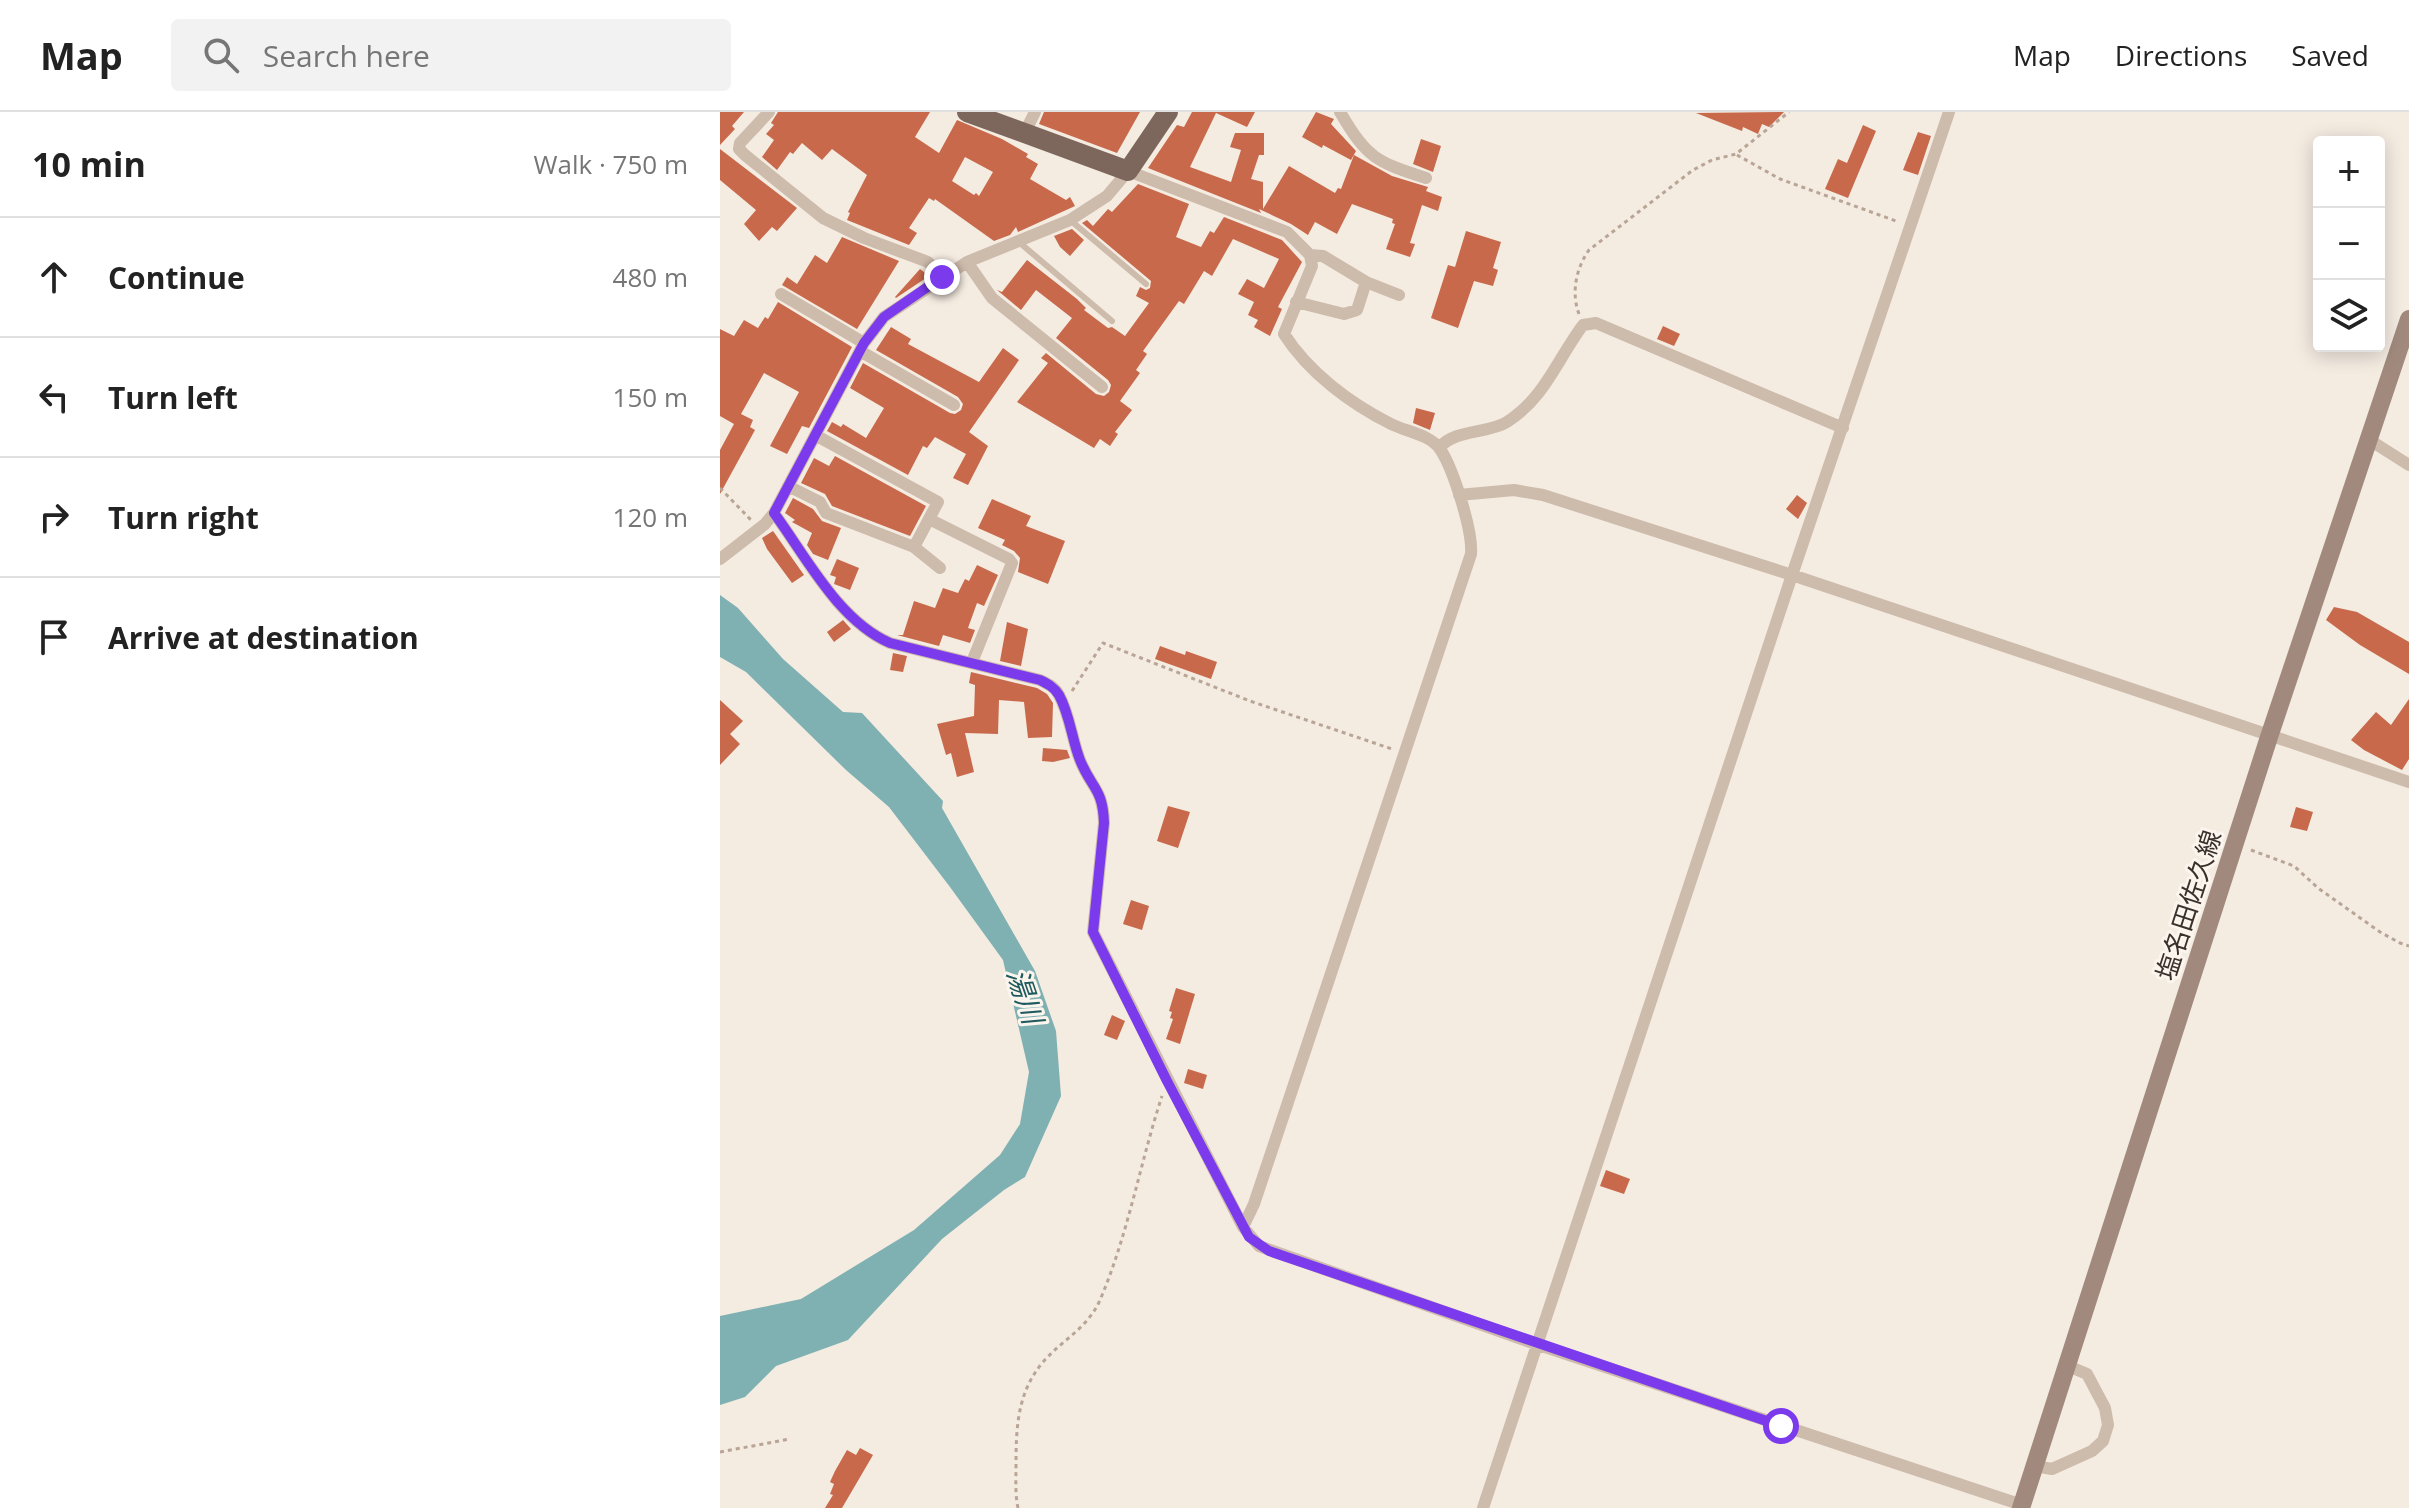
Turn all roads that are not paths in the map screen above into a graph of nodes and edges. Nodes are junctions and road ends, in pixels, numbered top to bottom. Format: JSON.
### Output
{"nodes":[{"id":1,"x":769,"y":112,"type":"edge"},
{"id":2,"x":967,"y":112,"type":"edge"},
{"id":3,"x":1035,"y":112,"type":"edge"},
{"id":4,"x":1168,"y":112,"type":"edge"},
{"id":5,"x":1340,"y":112,"type":"edge"},
{"id":6,"x":1949,"y":112,"type":"edge"},
{"id":7,"x":1024,"y":134,"type":"junction"},
{"id":8,"x":1128,"y":171,"type":"junction"},
{"id":9,"x":1426,"y":178,"type":"dead end"},
{"id":10,"x":1070,"y":220,"type":"junction"},
{"id":11,"x":1020,"y":243,"type":"junction"},
{"id":12,"x":1310,"y":255,"type":"junction"},
{"id":13,"x":967,"y":262,"type":"junction"},
{"id":14,"x":942,"y":277,"type":"junction"},
{"id":15,"x":1366,"y":282,"type":"junction"},
{"id":16,"x":1146,"y":284,"type":"dead end"},
{"id":17,"x":781,"y":294,"type":"dead end"},
{"id":18,"x":1399,"y":295,"type":"dead end"},
{"id":19,"x":1296,"y":302,"type":"junction"},
{"id":20,"x":2409,"y":319,"type":"edge"},
{"id":21,"x":1112,"y":321,"type":"dead end"},
{"id":22,"x":862,"y":347,"type":"junction"},
{"id":23,"x":1102,"y":387,"type":"dead end"},
{"id":24,"x":954,"y":405,"type":"dead end"},
{"id":25,"x":1843,"y":428,"type":"junction"},
{"id":26,"x":815,"y":435,"type":"junction"},
{"id":27,"x":2368,"y":439,"type":"junction"},
{"id":28,"x":1439,"y":448,"type":"junction"},
{"id":29,"x":2409,"y":465,"type":"edge"},
{"id":30,"x":788,"y":486,"type":"junction"},
{"id":31,"x":1459,"y":495,"type":"junction"},
{"id":32,"x":774,"y":513,"type":"junction"},
{"id":33,"x":931,"y":520,"type":"junction"},
{"id":34,"x":914,"y":547,"type":"junction"},
{"id":35,"x":720,"y":559,"type":"edge"},
{"id":36,"x":940,"y":568,"type":"dead end"},
{"id":37,"x":1792,"y":575,"type":"junction"},
{"id":38,"x":972,"y":662,"type":"junction"},
{"id":39,"x":2269,"y":737,"type":"junction"},
{"id":40,"x":2409,"y":782,"type":"edge"},
{"id":41,"x":1243,"y":1227,"type":"junction"},
{"id":42,"x":1538,"y":1344,"type":"junction"},
{"id":43,"x":2068,"y":1366,"type":"junction"},
{"id":44,"x":2035,"y":1466,"type":"junction"},
{"id":45,"x":2022,"y":1506,"type":"edge"},
{"id":46,"x":1483,"y":1508,"type":"edge"}],
"edges":[{"from":1,"to":14,"type":"street"},
{"from":2,"to":7,"type":"main road"},
{"from":3,"to":7,"type":"street"},
{"from":4,"to":8,"type":"main road"},
{"from":5,"to":9,"type":"street"},
{"from":6,"to":25,"type":"street"},
{"from":7,"to":8,"type":"main road"},
{"from":8,"to":10,"type":"street"},
{"from":8,"to":12,"type":"street"},
{"from":10,"to":11,"type":"street"},
{"from":10,"to":16,"type":"lane"},
{"from":11,"to":13,"type":"street"},
{"from":11,"to":21,"type":"lane"},
{"from":12,"to":15,"type":"street"},
{"from":12,"to":19,"type":"street"},
{"from":13,"to":14,"type":"street"},
{"from":13,"to":23,"type":"street"},
{"from":14,"to":22,"type":"street"},
{"from":15,"to":18,"type":"street"},
{"from":15,"to":19,"type":"street"},
{"from":17,"to":22,"type":"street"},
{"from":19,"to":28,"type":"street"},
{"from":20,"to":27,"type":"main road","name":"塩名田佐久線"},
{"from":22,"to":24,"type":"street"},
{"from":22,"to":26,"type":"street"},
{"from":25,"to":28,"type":"street"},
{"from":25,"to":37,"type":"street"},
{"from":26,"to":30,"type":"street"},
{"from":26,"to":33,"type":"street"},
{"from":27,"to":29,"type":"street"},
{"from":27,"to":39,"type":"main road","name":"塩名田佐久線"},
{"from":28,"to":31,"type":"street"},
{"from":30,"to":32,"type":"street"},
{"from":30,"to":34,"type":"street"},
{"from":31,"to":37,"type":"street"},
{"from":31,"to":41,"type":"street"},
{"from":32,"to":35,"type":"street"},
{"from":32,"to":38,"type":"street"},
{"from":33,"to":34,"type":"street"},
{"from":33,"to":38,"type":"street"},
{"from":34,"to":36,"type":"street"},
{"from":37,"to":39,"type":"street"},
{"from":37,"to":42,"type":"street"},
{"from":38,"to":41,"type":"street"},
{"from":39,"to":40,"type":"street"},
{"from":39,"to":43,"type":"main road","name":"塩名田佐久線"},
{"from":41,"to":42,"type":"street"},
{"from":42,"to":45,"type":"street"},
{"from":42,"to":46,"type":"street"},
{"from":43,"to":44,"type":"main road","name":"塩名田佐久線"},
{"from":43,"to":44,"type":"street"},
{"from":44,"to":45,"type":"main road","name":"塩名田佐久線"}]}
